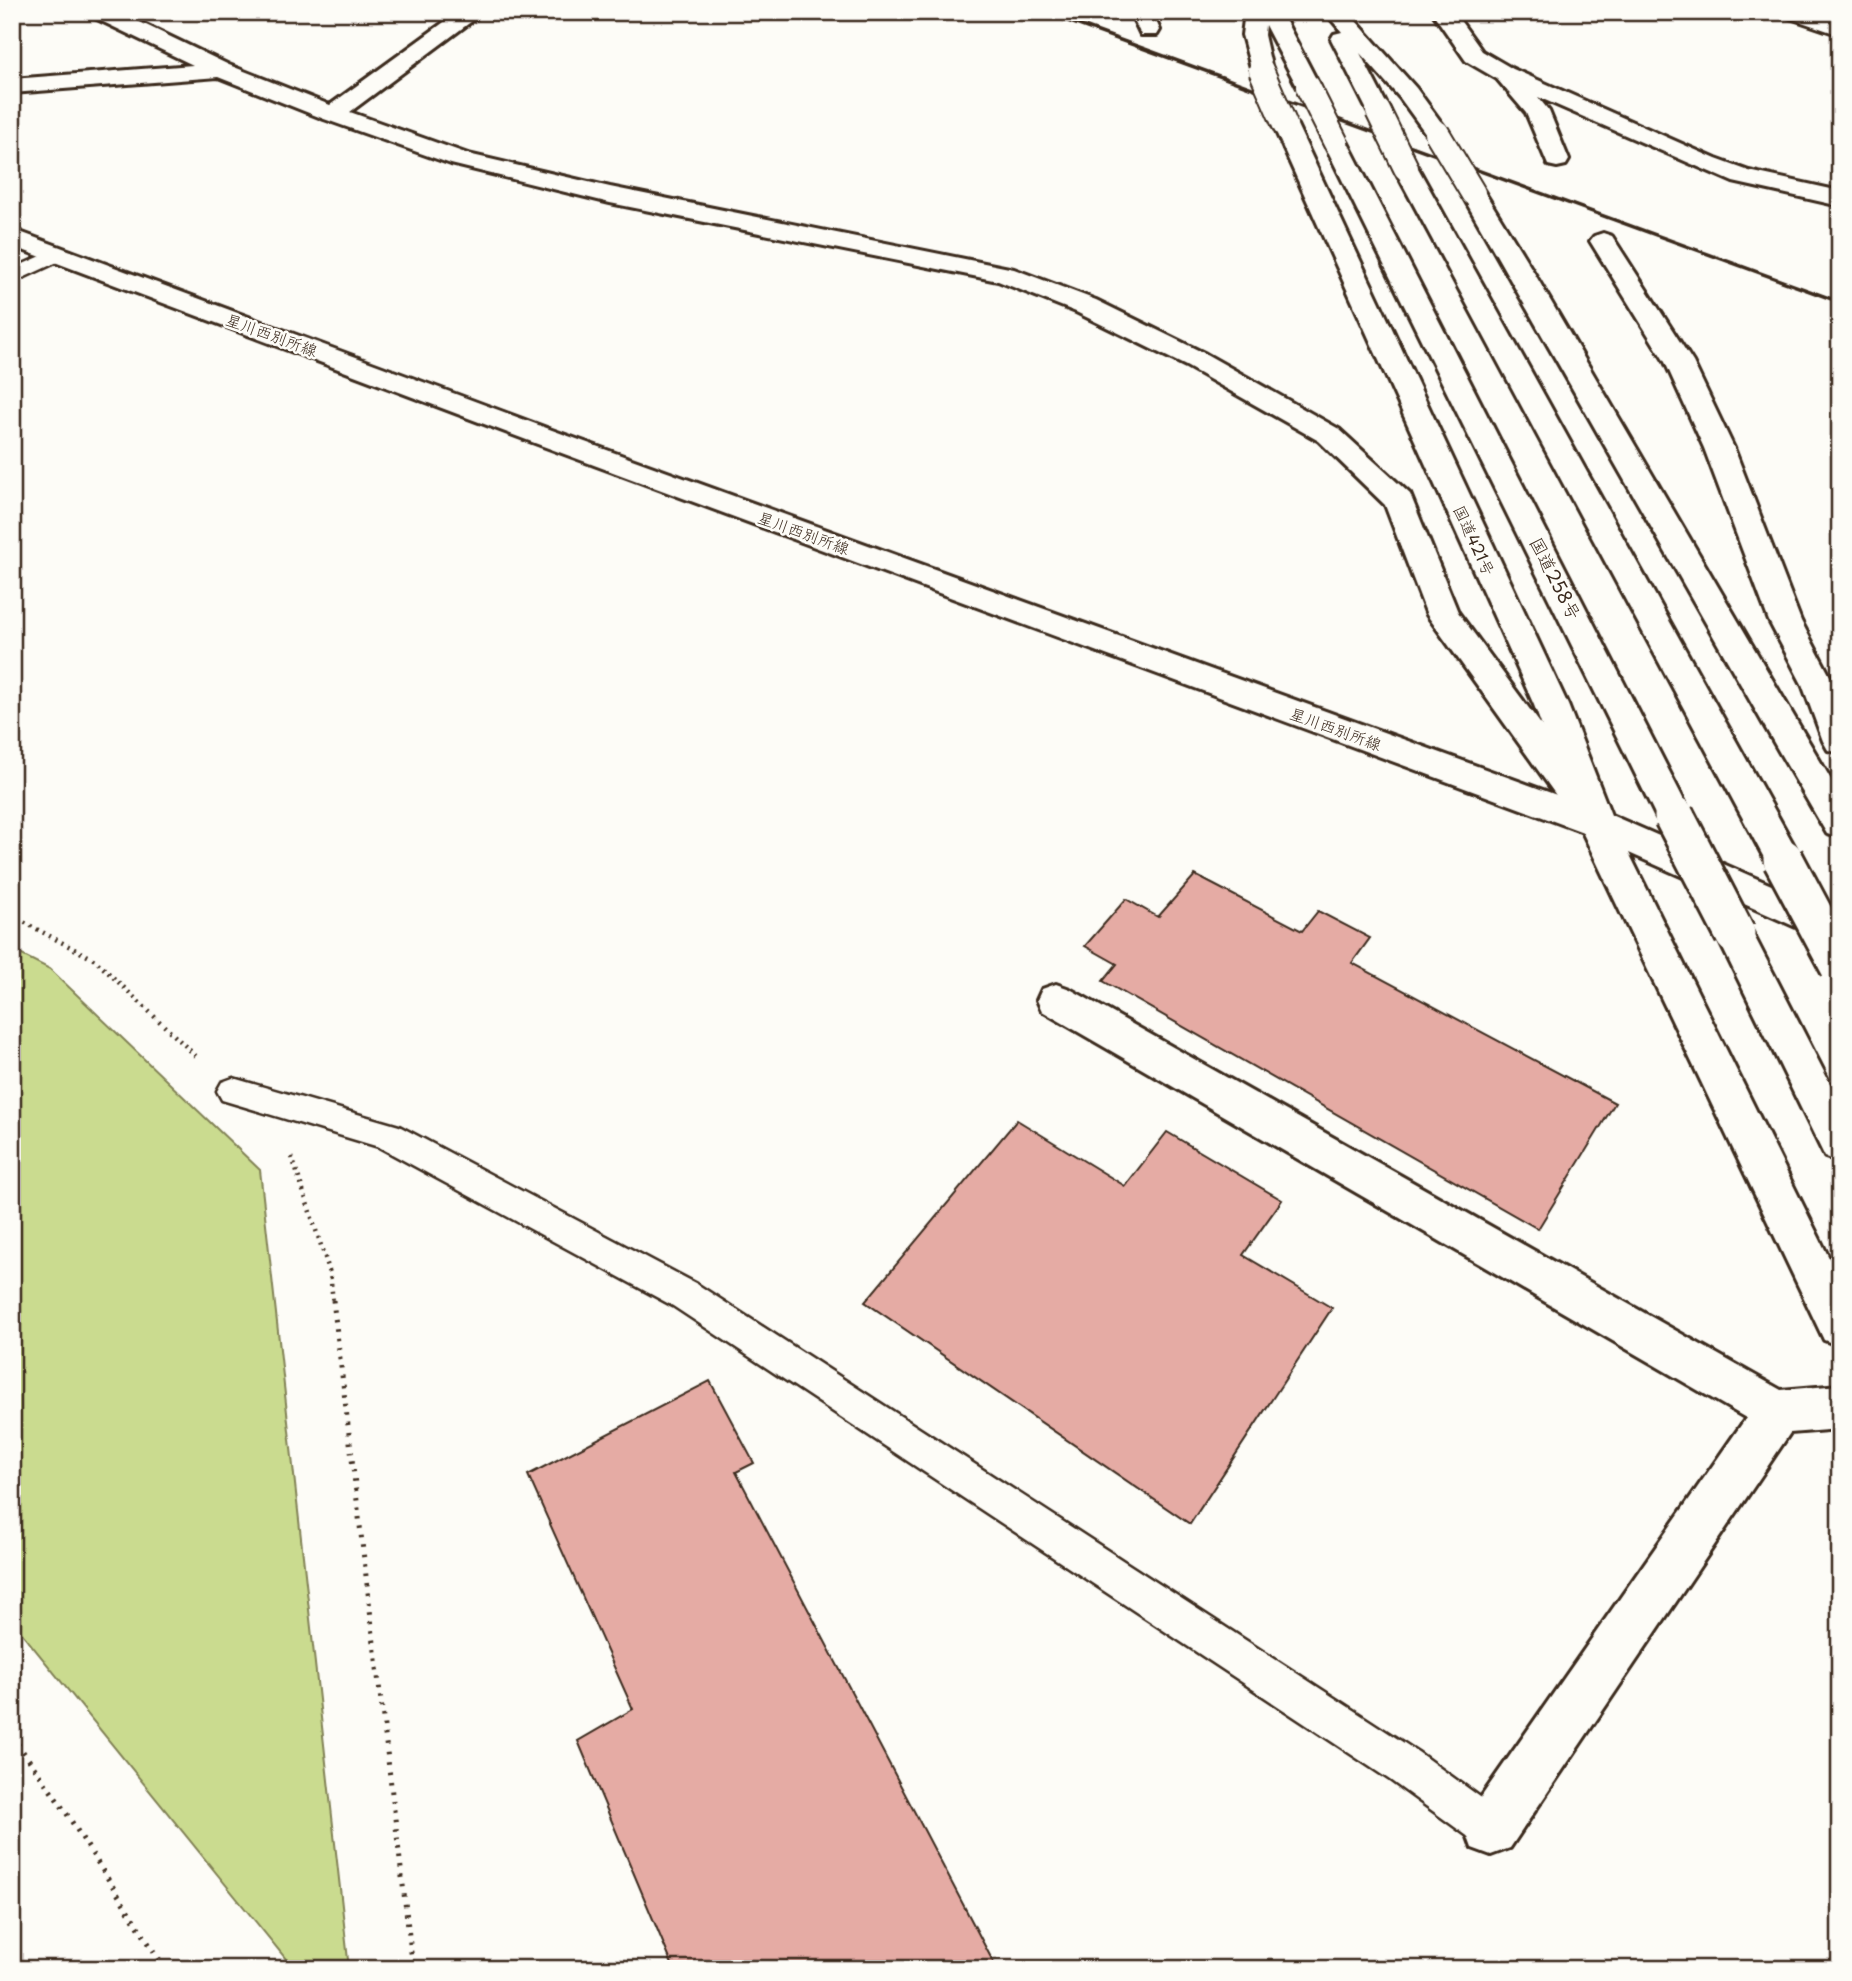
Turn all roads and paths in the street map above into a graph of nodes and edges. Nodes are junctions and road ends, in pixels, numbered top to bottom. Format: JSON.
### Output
{"nodes":[{"id":1,"x":101,"y":12,"type":"edge"},
{"id":2,"x":473,"y":12,"type":"edge"},
{"id":3,"x":1256,"y":12,"type":"edge"},
{"id":4,"x":1270,"y":12,"type":"edge"},
{"id":5,"x":1329,"y":12,"type":"edge"},
{"id":6,"x":1335,"y":12,"type":"edge"},
{"id":7,"x":1443,"y":12,"type":"edge"},
{"id":8,"x":1795,"y":12,"type":"edge"},
{"id":9,"x":1840,"y":28,"type":"edge"},
{"id":10,"x":221,"y":70,"type":"junction"},
{"id":11,"x":1505,"y":74,"type":"junction"},
{"id":12,"x":12,"y":86,"type":"edge"},
{"id":13,"x":332,"y":114,"type":"junction"},
{"id":14,"x":1557,"y":160,"type":"dead end"},
{"id":15,"x":1840,"y":200,"type":"edge"},
{"id":16,"x":12,"y":237,"type":"edge"},
{"id":17,"x":1604,"y":241,"type":"dead end"},
{"id":18,"x":58,"y":255,"type":"junction"},
{"id":19,"x":12,"y":277,"type":"edge"},
{"id":20,"x":1840,"y":741,"type":"edge"},
{"id":21,"x":1596,"y":823,"type":"junction"},
{"id":22,"x":1840,"y":825,"type":"edge"},
{"id":23,"x":12,"y":916,"type":"edge"},
{"id":24,"x":1840,"y":931,"type":"edge"},
{"id":25,"x":1840,"y":966,"type":"edge"},
{"id":26,"x":1056,"y":1000,"type":"dead end"},
{"id":27,"x":233,"y":1091,"type":"junction"},
{"id":28,"x":1840,"y":1145,"type":"edge"},
{"id":29,"x":1840,"y":1326,"type":"edge"},
{"id":30,"x":1840,"y":1407,"type":"edge"},
{"id":31,"x":1777,"y":1412,"type":"junction"},
{"id":32,"x":12,"y":1736,"type":"edge"},
{"id":33,"x":1491,"y":1829,"type":"joint"},
{"id":34,"x":165,"y":1969,"type":"edge"},
{"id":35,"x":413,"y":1969,"type":"edge"}],
"edges":[{"from":1,"to":10,"type":"main road"},
{"from":2,"to":13,"type":"main road"},
{"from":3,"to":21,"type":"main road","name":"国道421号","bridge":true},
{"from":4,"to":28,"type":"main road","name":"国道258号","bridge":true},
{"from":5,"to":25,"type":"main road","bridge":true},
{"from":6,"to":22,"type":"main road","bridge":true},
{"from":7,"to":11,"type":"main road"},
{"from":8,"to":9,"type":"main road"},
{"from":10,"to":12,"type":"main road"},
{"from":10,"to":13,"type":"main road"},
{"from":11,"to":14,"type":"main road"},
{"from":11,"to":15,"type":"main road"},
{"from":13,"to":21,"type":"main road"},
{"from":16,"to":18,"type":"main road","name":"星川西別所線"},
{"from":17,"to":20,"type":"main road"},
{"from":18,"to":19,"type":"lane"},
{"from":18,"to":21,"type":"main road","name":"星川西別所線"},
{"from":21,"to":24,"type":"main road"},
{"from":21,"to":29,"type":"main road"},
{"from":23,"to":27,"type":"path"},
{"from":26,"to":31,"type":"main road"},
{"from":27,"to":33,"type":"lane"},
{"from":27,"to":35,"type":"path"},
{"from":30,"to":31,"type":"main road"},
{"from":31,"to":33,"type":"main road"},
{"from":32,"to":34,"type":"path"}]}
